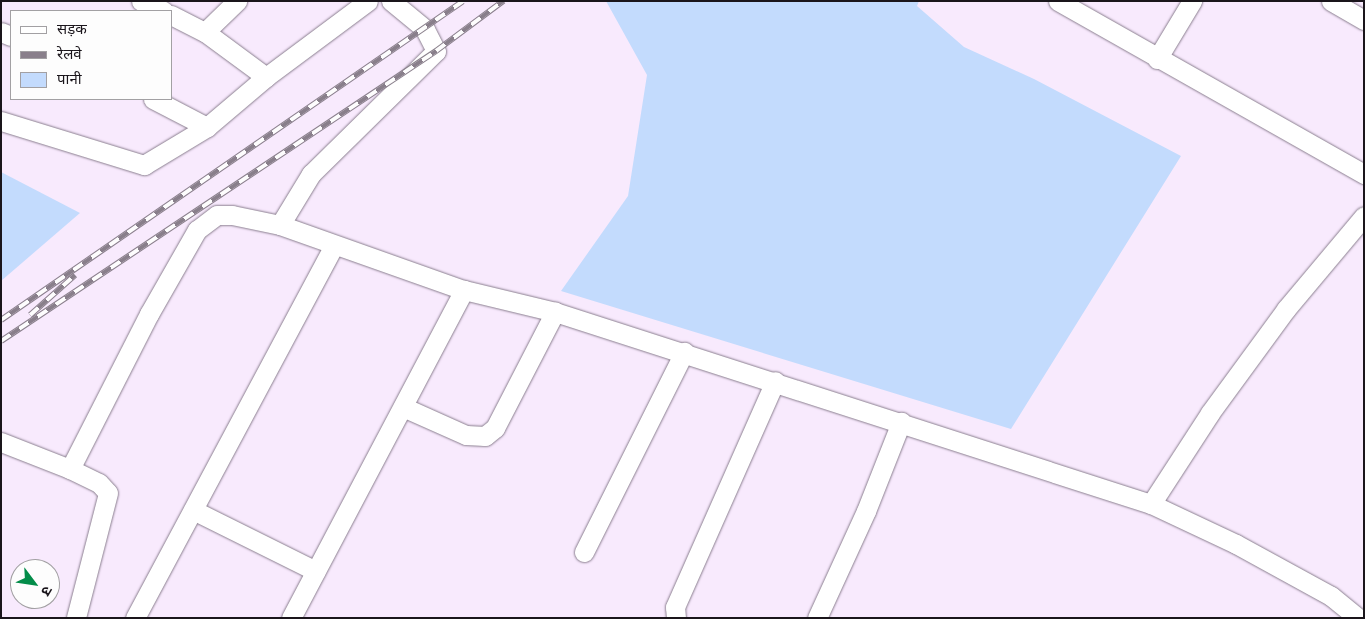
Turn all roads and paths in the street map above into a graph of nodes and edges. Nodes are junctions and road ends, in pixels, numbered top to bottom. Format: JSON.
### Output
{"nodes":[{"id":1,"x":141,"y":1,"type":"edge"},
{"id":2,"x":238,"y":1,"type":"edge"},
{"id":3,"x":368,"y":1,"type":"edge"},
{"id":4,"x":391,"y":1,"type":"edge"},
{"id":5,"x":1058,"y":1,"type":"edge"},
{"id":6,"x":1192,"y":1,"type":"edge"},
{"id":7,"x":1331,"y":1,"type":"edge"},
{"id":8,"x":161,"y":10,"type":"edge"},
{"id":9,"x":172,"y":16,"type":"edge"},
{"id":10,"x":1364,"y":20,"type":"edge"},
{"id":11,"x":205,"y":32,"type":"junction"},
{"id":12,"x":1157,"y":59,"type":"junction"},
{"id":13,"x":266,"y":77,"type":"junction"},
{"id":14,"x":155,"y":100,"type":"edge"},
{"id":15,"x":1,"y":121,"type":"edge"},
{"id":16,"x":206,"y":127,"type":"junction"},
{"id":17,"x":1364,"y":174,"type":"edge"},
{"id":18,"x":1364,"y":216,"type":"edge"},
{"id":19,"x":280,"y":225,"type":"junction"},
{"id":20,"x":334,"y":246,"type":"junction"},
{"id":21,"x":464,"y":290,"type":"junction"},
{"id":22,"x":555,"y":312,"type":"junction"},
{"id":23,"x":684,"y":352,"type":"junction"},
{"id":24,"x":775,"y":381,"type":"junction"},
{"id":25,"x":403,"y":406,"type":"junction"},
{"id":26,"x":901,"y":422,"type":"junction"},
{"id":27,"x":1,"y":442,"type":"edge"},
{"id":28,"x":70,"y":469,"type":"junction"},
{"id":29,"x":1151,"y":504,"type":"junction"},
{"id":30,"x":193,"y":510,"type":"junction"},
{"id":31,"x":584,"y":552,"type":"dead end"},
{"id":32,"x":316,"y":571,"type":"junction"},
{"id":33,"x":76,"y":618,"type":"edge"},
{"id":34,"x":135,"y":618,"type":"edge"},
{"id":35,"x":291,"y":618,"type":"edge"},
{"id":36,"x":676,"y":618,"type":"edge"},
{"id":37,"x":817,"y":618,"type":"edge"},
{"id":38,"x":1358,"y":618,"type":"edge"}],
"edges":[{"from":1,"to":8,"type":"street"},
{"from":2,"to":11,"type":"street"},
{"from":3,"to":13,"type":"street"},
{"from":4,"to":19,"type":"street"},
{"from":5,"to":12,"type":"street"},
{"from":6,"to":12,"type":"street"},
{"from":7,"to":10,"type":"street"},
{"from":9,"to":11,"type":"street"},
{"from":11,"to":13,"type":"street"},
{"from":12,"to":17,"type":"street"},
{"from":13,"to":16,"type":"street"},
{"from":14,"to":16,"type":"street"},
{"from":15,"to":16,"type":"street"},
{"from":18,"to":29,"type":"street"},
{"from":19,"to":20,"type":"street"},
{"from":19,"to":28,"type":"street"},
{"from":20,"to":21,"type":"street"},
{"from":20,"to":30,"type":"street"},
{"from":21,"to":22,"type":"street"},
{"from":21,"to":25,"type":"street"},
{"from":22,"to":23,"type":"street"},
{"from":22,"to":25,"type":"street"},
{"from":23,"to":24,"type":"street"},
{"from":23,"to":31,"type":"street"},
{"from":24,"to":26,"type":"street"},
{"from":24,"to":36,"type":"street"},
{"from":25,"to":32,"type":"street"},
{"from":26,"to":29,"type":"street"},
{"from":26,"to":37,"type":"street"},
{"from":27,"to":28,"type":"street"},
{"from":28,"to":33,"type":"street"},
{"from":29,"to":38,"type":"street"},
{"from":30,"to":32,"type":"street"},
{"from":30,"to":34,"type":"street"},
{"from":32,"to":35,"type":"street"}]}
